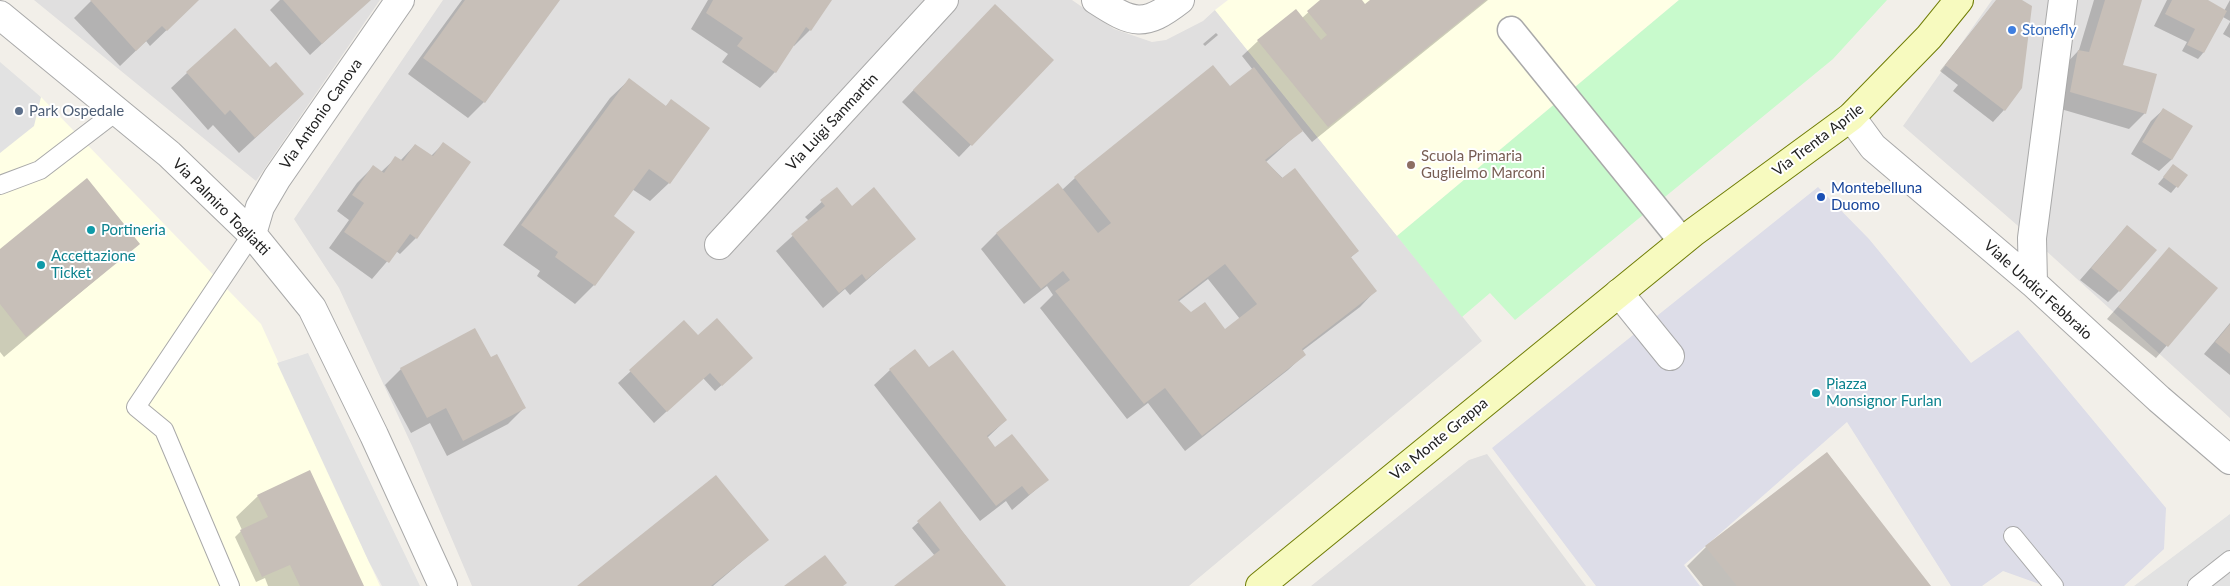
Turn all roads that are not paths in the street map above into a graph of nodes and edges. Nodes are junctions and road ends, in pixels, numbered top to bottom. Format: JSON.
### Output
{"nodes":[{"id":1,"x":400,"y":0,"type":"edge"},
{"id":2,"x":944,"y":0,"type":"edge"},
{"id":3,"x":1096,"y":0,"type":"edge"},
{"id":4,"x":1959,"y":0,"type":"edge"},
{"id":5,"x":2063,"y":0,"type":"edge"},
{"id":6,"x":1170,"y":8,"type":"edge"},
{"id":7,"x":0,"y":15,"type":"edge"},
{"id":8,"x":1511,"y":30,"type":"dead end"},
{"id":9,"x":117,"y":111,"type":"junction"},
{"id":10,"x":1851,"y":117,"type":"junction"},
{"id":11,"x":0,"y":185,"type":"edge"},
{"id":12,"x":252,"y":234,"type":"junction"},
{"id":13,"x":1682,"y":241,"type":"junction"},
{"id":14,"x":719,"y":245,"type":"dead end"},
{"id":15,"x":2033,"y":283,"type":"junction"},
{"id":16,"x":1619,"y":293,"type":"junction"},
{"id":17,"x":1670,"y":356,"type":"dead end"},
{"id":18,"x":2230,"y":460,"type":"edge"},
{"id":19,"x":2013,"y":536,"type":"dead end"},
{"id":20,"x":2230,"y":560,"type":"edge"},
{"id":21,"x":230,"y":586,"type":"edge"},
{"id":22,"x":443,"y":586,"type":"edge"},
{"id":23,"x":1260,"y":586,"type":"edge"},
{"id":24,"x":2054,"y":586,"type":"edge"},
{"id":25,"x":2197,"y":586,"type":"edge"}],
"edges":[{"from":1,"to":12,"type":"street","name":"Via Antonio Canova"},
{"from":2,"to":14,"type":"street","name":"Via Luigi Sanmartin"},
{"from":3,"to":6,"type":"street"},
{"from":4,"to":10,"type":"main road","name":"Via Trenta Aprile"},
{"from":5,"to":15,"type":"street"},
{"from":7,"to":9,"type":"street","name":"Via Palmiro Togliatti"},
{"from":8,"to":13,"type":"street"},
{"from":9,"to":11,"type":"lane"},
{"from":9,"to":12,"type":"street","name":"Via Palmiro Togliatti"},
{"from":10,"to":13,"type":"main road","name":"Via Trenta Aprile"},
{"from":10,"to":15,"type":"street","name":"Viale Undici Febbraio"},
{"from":12,"to":21,"type":"lane"},
{"from":12,"to":22,"type":"street","name":"Via Palmiro Togliatti"},
{"from":13,"to":16,"type":"main road","name":"Via Trenta Aprile"},
{"from":15,"to":18,"type":"street","name":"Viale Undici Febbraio"},
{"from":16,"to":17,"type":"street"},
{"from":16,"to":23,"type":"main road","name":"Via Monte Grappa"},
{"from":19,"to":24,"type":"lane"},
{"from":20,"to":25,"type":"lane"}]}
